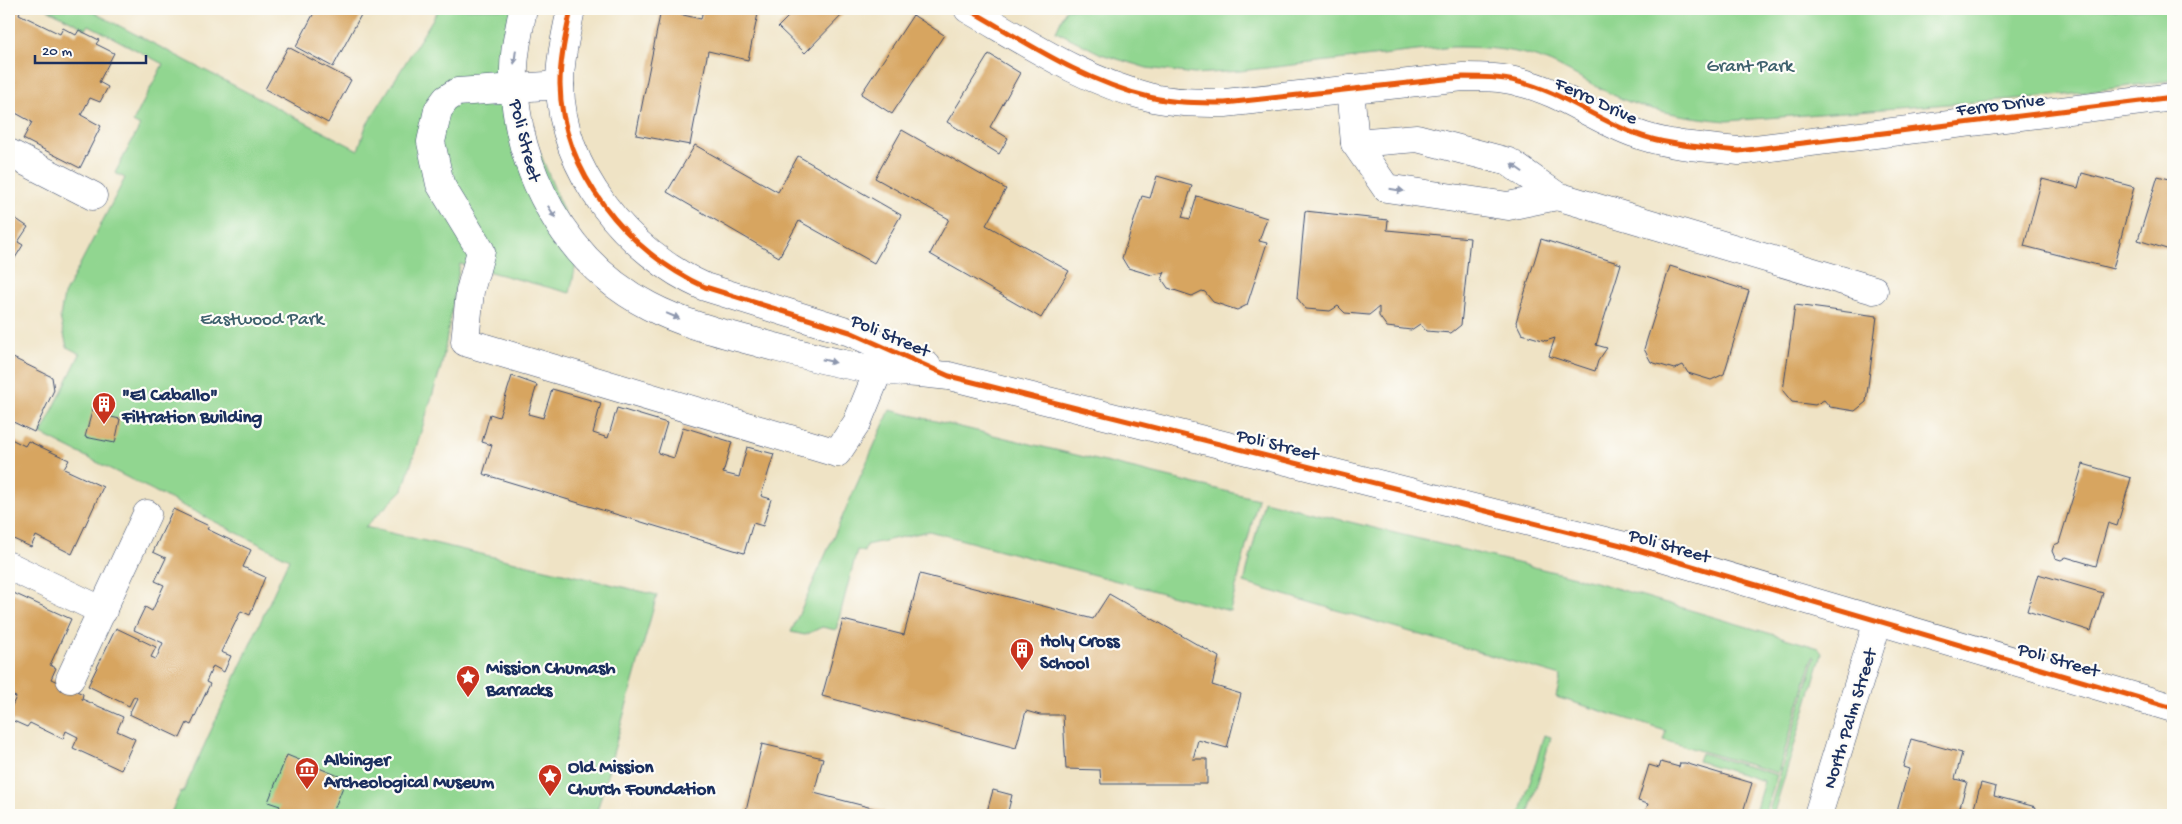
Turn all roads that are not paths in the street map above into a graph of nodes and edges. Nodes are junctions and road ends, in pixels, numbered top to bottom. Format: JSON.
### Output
{"nodes":[{"id":1,"x":523,"y":9,"type":"edge"},
{"id":2,"x":571,"y":9,"type":"edge"},
{"id":3,"x":968,"y":9,"type":"edge"},
{"id":4,"x":560,"y":85,"type":"junction"},
{"id":5,"x":514,"y":88,"type":"junction"},
{"id":6,"x":1350,"y":89,"type":"junction"},
{"id":7,"x":2173,"y":97,"type":"edge"},
{"id":8,"x":1355,"y":143,"type":"junction"},
{"id":9,"x":9,"y":153,"type":"edge"},
{"id":10,"x":93,"y":196,"type":"dead end"},
{"id":11,"x":1557,"y":196,"type":"junction"},
{"id":12,"x":1874,"y":290,"type":"dead end"},
{"id":13,"x":879,"y":369,"type":"junction"},
{"id":14,"x":949,"y":376,"type":"junction"},
{"id":15,"x":147,"y":514,"type":"dead end"},
{"id":16,"x":9,"y":566,"type":"edge"},
{"id":17,"x":103,"y":611,"type":"junction"},
{"id":18,"x":1878,"y":621,"type":"junction"},
{"id":19,"x":70,"y":679,"type":"dead end"},
{"id":20,"x":2173,"y":708,"type":"edge"},
{"id":21,"x":1818,"y":815,"type":"edge"}],
"edges":[{"from":1,"to":5,"type":"main road","name":"Poli Street","one_way":true},
{"from":2,"to":4,"type":"main road","name":"Poli Street"},
{"from":3,"to":6,"type":"main road","name":"Ferro Drive"},
{"from":4,"to":5,"type":"main road"},
{"from":4,"to":14,"type":"main road","name":"Poli Street"},
{"from":5,"to":13,"type":"main road","name":"Poli Street","one_way":true},
{"from":5,"to":13,"type":"main road"},
{"from":6,"to":7,"type":"main road","name":"Ferro Drive"},
{"from":6,"to":8,"type":"main road"},
{"from":11,"to":8,"type":"main road","one_way":true},
{"from":8,"to":11,"type":"main road","one_way":true},
{"from":9,"to":10,"type":"main road"},
{"from":11,"to":12,"type":"main road"},
{"from":13,"to":14,"type":"main road","name":"Poli Street"},
{"from":14,"to":18,"type":"main road","name":"Poli Street"},
{"from":15,"to":17,"type":"main road"},
{"from":16,"to":17,"type":"main road"},
{"from":17,"to":19,"type":"main road"},
{"from":18,"to":20,"type":"main road","name":"Poli Street"},
{"from":18,"to":21,"type":"main road","name":"North Palm Street"}]}
